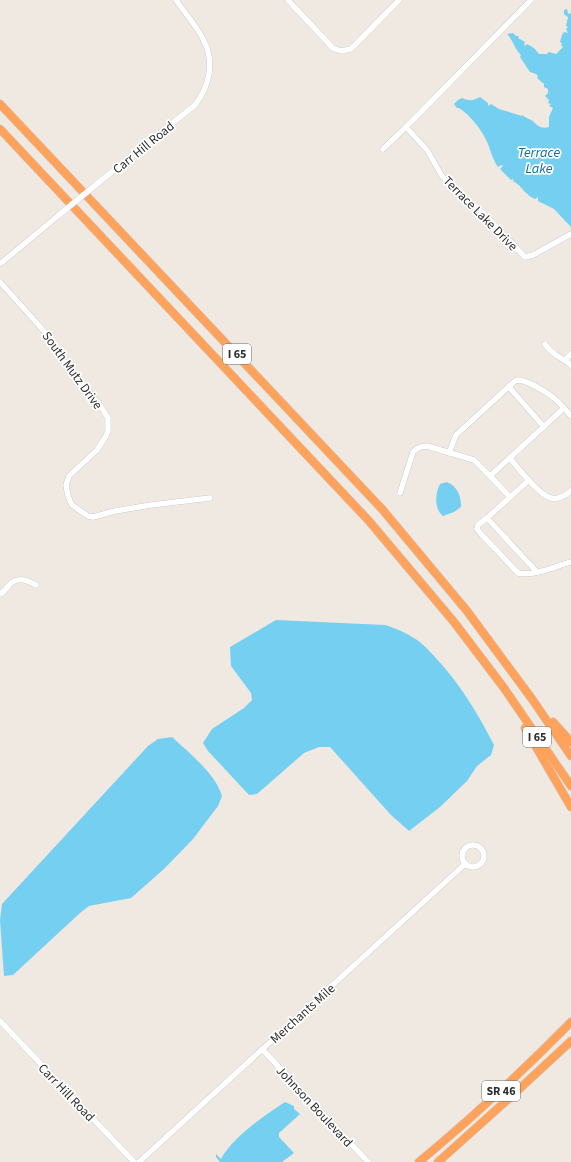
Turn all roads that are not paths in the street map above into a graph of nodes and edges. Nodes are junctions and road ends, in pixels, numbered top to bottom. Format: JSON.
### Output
{"nodes":[{"id":1,"x":176,"y":0,"type":"edge"},
{"id":2,"x":288,"y":0,"type":"edge"},
{"id":3,"x":399,"y":0,"type":"edge"},
{"id":4,"x":530,"y":0,"type":"edge"},
{"id":5,"x":0,"y":104,"type":"edge"},
{"id":6,"x":406,"y":126,"type":"junction"},
{"id":7,"x":0,"y":129,"type":"edge"},
{"id":8,"x":383,"y":149,"type":"dead end"},
{"id":9,"x":571,"y":234,"type":"edge"},
{"id":10,"x":0,"y":264,"type":"edge"},
{"id":11,"x":0,"y":282,"type":"edge"},
{"id":12,"x":545,"y":344,"type":"dead end"},
{"id":13,"x":571,"y":354,"type":"edge"},
{"id":14,"x":566,"y":360,"type":"junction"},
{"id":15,"x":571,"y":365,"type":"edge"},
{"id":16,"x":509,"y":387,"type":"junction"},
{"id":17,"x":564,"y":408,"type":"junction"},
{"id":18,"x":571,"y":416,"type":"edge"},
{"id":19,"x":544,"y":427,"type":"junction"},
{"id":20,"x":449,"y":453,"type":"junction"},
{"id":21,"x":510,"y":458,"type":"junction"},
{"id":22,"x":490,"y":476,"type":"junction"},
{"id":23,"x":529,"y":480,"type":"junction"},
{"id":24,"x":571,"y":491,"type":"edge"},
{"id":25,"x":400,"y":493,"type":"dead end"},
{"id":26,"x":510,"y":497,"type":"junction"},
{"id":27,"x":210,"y":498,"type":"dead end"},
{"id":28,"x":487,"y":518,"type":"junction"},
{"id":29,"x":571,"y":562,"type":"edge"},
{"id":30,"x":537,"y":572,"type":"junction"},
{"id":31,"x":36,"y":585,"type":"dead end"},
{"id":32,"x":0,"y":594,"type":"edge"},
{"id":33,"x":504,"y":688,"type":"junction"},
{"id":34,"x":532,"y":699,"type":"junction"},
{"id":35,"x":571,"y":742,"type":"edge"},
{"id":36,"x":571,"y":756,"type":"edge"},
{"id":37,"x":571,"y":786,"type":"edge"},
{"id":38,"x":571,"y":807,"type":"edge"},
{"id":39,"x":465,"y":864,"type":"dead end"},
{"id":40,"x":0,"y":1021,"type":"edge"},
{"id":41,"x":571,"y":1022,"type":"edge"},
{"id":42,"x":571,"y":1041,"type":"edge"},
{"id":43,"x":262,"y":1049,"type":"junction"},
{"id":44,"x":134,"y":1162,"type":"edge"},
{"id":45,"x":139,"y":1162,"type":"edge"},
{"id":46,"x":368,"y":1162,"type":"edge"},
{"id":47,"x":419,"y":1162,"type":"edge"},
{"id":48,"x":438,"y":1162,"type":"edge"}],
"edges":[{"from":1,"to":10,"type":"street","name":"Carr Hill Road","bridge":true},
{"from":2,"to":3,"type":"street"},
{"from":4,"to":6,"type":"street"},
{"from":5,"to":34,"type":"highway","number":"I 65"},
{"from":6,"to":8,"type":"street"},
{"from":6,"to":9,"type":"street","name":"Terrace Lake Drive"},
{"from":7,"to":33,"type":"highway","number":"I 65"},
{"from":11,"to":27,"type":"street","name":"South Mutz Drive"},
{"from":12,"to":14,"type":"street"},
{"from":13,"to":14,"type":"street"},
{"from":14,"to":15,"type":"street"},
{"from":16,"to":17,"type":"street"},
{"from":16,"to":19,"type":"street"},
{"from":16,"to":20,"type":"street"},
{"from":17,"to":18,"type":"street"},
{"from":17,"to":19,"type":"street"},
{"from":19,"to":21,"type":"street"},
{"from":20,"to":22,"type":"street"},
{"from":20,"to":25,"type":"street"},
{"from":21,"to":22,"type":"street"},
{"from":21,"to":23,"type":"street"},
{"from":22,"to":26,"type":"street"},
{"from":23,"to":24,"type":"street"},
{"from":23,"to":26,"type":"street"},
{"from":26,"to":28,"type":"street"},
{"from":28,"to":30,"type":"street"},
{"from":28,"to":30,"type":"street"},
{"from":29,"to":30,"type":"street"},
{"from":31,"to":32,"type":"street"},
{"from":33,"to":37,"type":"highway","number":"I 65"},
{"from":33,"to":38,"type":"highway"},
{"from":34,"to":35,"type":"highway"},
{"from":34,"to":36,"type":"highway","number":"I 65"},
{"from":39,"to":43,"type":"street","name":"Merchants Mile"},
{"from":40,"to":44,"type":"street","name":"Carr Hill Road"},
{"from":41,"to":47,"type":"highway","number":"SR 46"},
{"from":42,"to":48,"type":"highway","number":"SR 46"},
{"from":43,"to":45,"type":"street","name":"Merchants Mile"},
{"from":43,"to":46,"type":"street","name":"Johnson Boulevard"}]}
